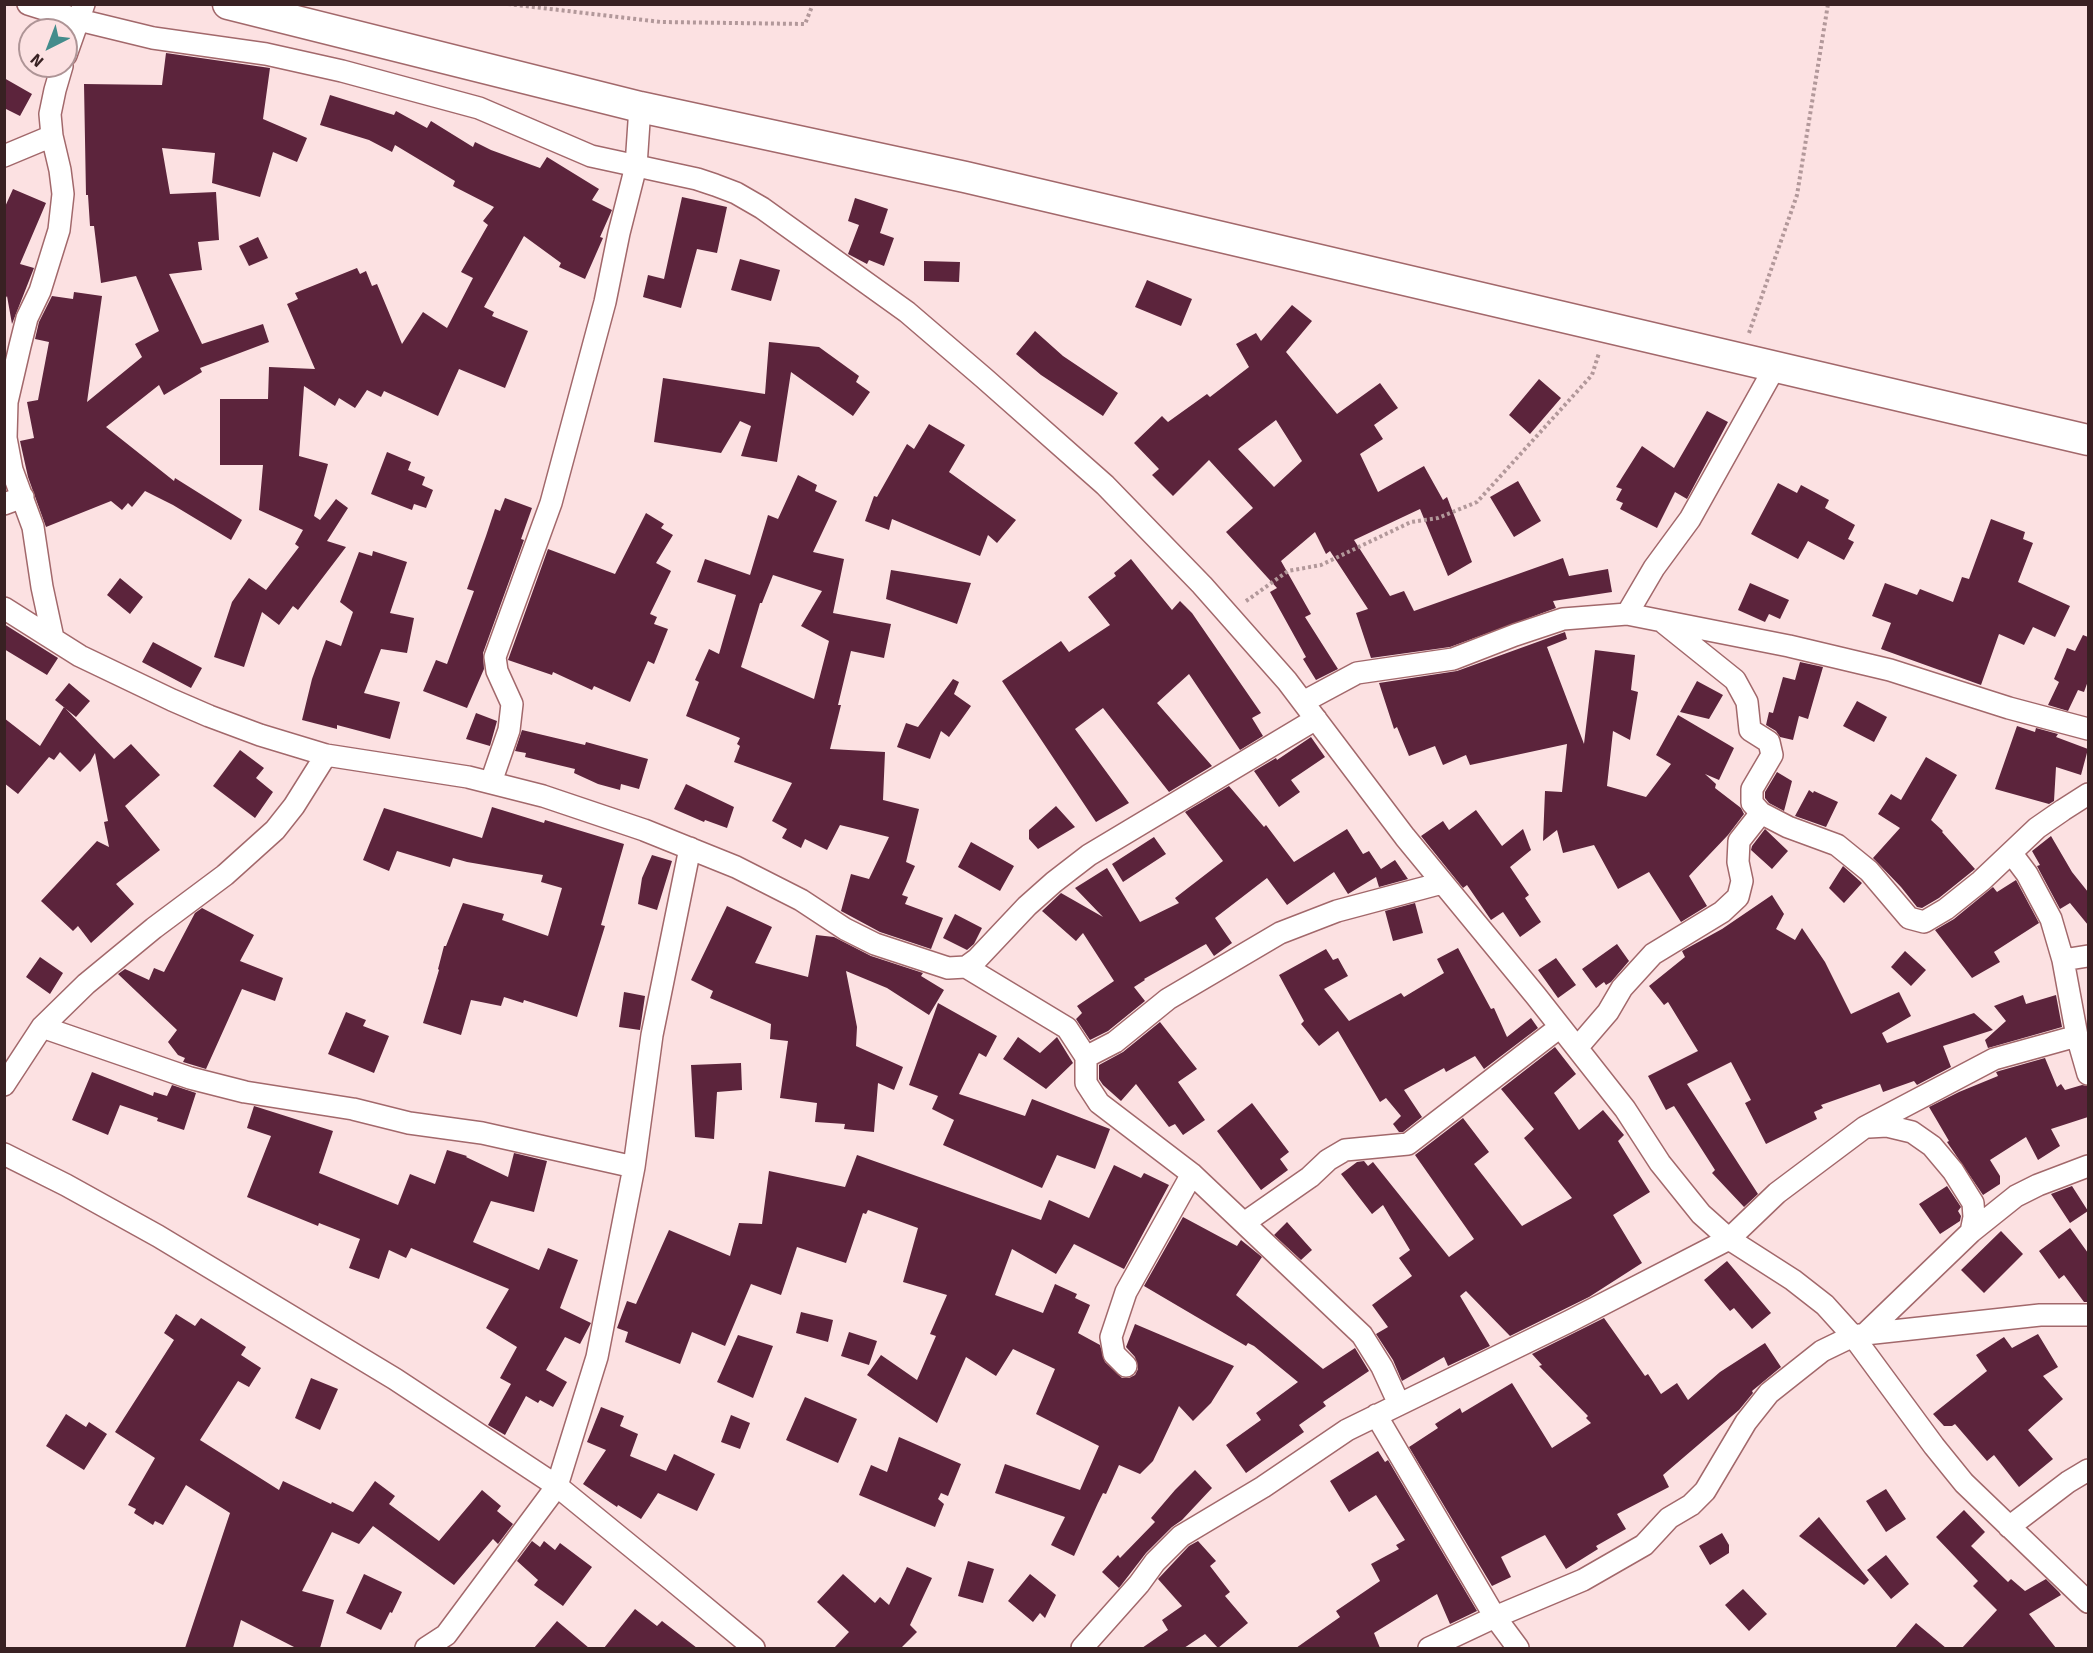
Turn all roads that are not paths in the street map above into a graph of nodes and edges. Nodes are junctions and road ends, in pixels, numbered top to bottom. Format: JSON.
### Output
{"nodes":[{"id":1,"x":28,"y":4,"type":"edge"},
{"id":2,"x":244,"y":6,"type":"edge"},
{"id":3,"x":81,"y":12,"type":"edge"},
{"id":4,"x":58,"y":78,"type":"edge"},
{"id":5,"x":640,"y":107,"type":"junction"},
{"id":6,"x":52,"y":136,"type":"junction"},
{"id":7,"x":4,"y":156,"type":"edge"},
{"id":8,"x":636,"y":166,"type":"junction"},
{"id":9,"x":1774,"y":367,"type":"junction"},
{"id":10,"x":2088,"y":440,"type":"edge"},
{"id":11,"x":14,"y":500,"type":"edge"},
{"id":12,"x":4,"y":608,"type":"edge"},
{"id":13,"x":1626,"y":614,"type":"junction"},
{"id":14,"x":1662,"y":621,"type":"junction"},
{"id":15,"x":53,"y":638,"type":"junction"},
{"id":16,"x":1303,"y":702,"type":"junction"},
{"id":17,"x":1316,"y":719,"type":"junction"},
{"id":18,"x":2088,"y":729,"type":"edge"},
{"id":19,"x":326,"y":755,"type":"junction"},
{"id":20,"x":491,"y":782,"type":"junction"},
{"id":21,"x":2088,"y":794,"type":"edge"},
{"id":22,"x":1761,"y":813,"type":"junction"},
{"id":23,"x":690,"y":848,"type":"junction"},
{"id":24,"x":2012,"y":854,"type":"junction"},
{"id":25,"x":1442,"y":883,"type":"junction"},
{"id":26,"x":2088,"y":956,"type":"edge"},
{"id":27,"x":2063,"y":960,"type":"junction"},
{"id":28,"x":966,"y":967,"type":"junction"},
{"id":29,"x":42,"y":1027,"type":"junction"},
{"id":30,"x":1560,"y":1027,"type":"junction"},
{"id":31,"x":2077,"y":1036,"type":"junction"},
{"id":32,"x":1577,"y":1048,"type":"junction"},
{"id":33,"x":1086,"y":1057,"type":"junction"},
{"id":34,"x":2088,"y":1074,"type":"edge"},
{"id":35,"x":4,"y":1085,"type":"edge"},
{"id":36,"x":1865,"y":1127,"type":"junction"},
{"id":37,"x":4,"y":1154,"type":"edge"},
{"id":38,"x":2088,"y":1166,"type":"edge"},
{"id":39,"x":634,"y":1167,"type":"junction"},
{"id":40,"x":1192,"y":1174,"type":"junction"},
{"id":41,"x":1244,"y":1223,"type":"junction"},
{"id":42,"x":1971,"y":1232,"type":"junction"},
{"id":43,"x":1729,"y":1239,"type":"junction"},
{"id":44,"x":2088,"y":1315,"type":"edge"},
{"id":45,"x":1859,"y":1335,"type":"junction"},
{"id":46,"x":1126,"y":1366,"type":"dead end"},
{"id":47,"x":1399,"y":1404,"type":"junction"},
{"id":48,"x":1376,"y":1415,"type":"junction"},
{"id":49,"x":2088,"y":1470,"type":"edge"},
{"id":50,"x":557,"y":1486,"type":"junction"},
{"id":51,"x":2009,"y":1527,"type":"junction"},
{"id":52,"x":2088,"y":1602,"type":"edge"},
{"id":53,"x":1495,"y":1617,"type":"junction"},
{"id":54,"x":426,"y":1648,"type":"edge"},
{"id":55,"x":754,"y":1648,"type":"edge"},
{"id":56,"x":1082,"y":1648,"type":"edge"},
{"id":57,"x":1429,"y":1648,"type":"edge"},
{"id":58,"x":1518,"y":1648,"type":"edge"}],
"edges":[{"from":1,"to":3,"type":"street"},
{"from":2,"to":5,"type":"main road"},
{"from":3,"to":8,"type":"street"},
{"from":4,"to":6,"type":"street"},
{"from":5,"to":8,"type":"street"},
{"from":5,"to":9,"type":"main road"},
{"from":6,"to":7,"type":"street"},
{"from":6,"to":11,"type":"street"},
{"from":8,"to":16,"type":"street"},
{"from":8,"to":20,"type":"street"},
{"from":9,"to":10,"type":"main road"},
{"from":9,"to":13,"type":"street"},
{"from":11,"to":15,"type":"street"},
{"from":12,"to":15,"type":"street"},
{"from":13,"to":14,"type":"street"},
{"from":13,"to":16,"type":"street"},
{"from":14,"to":18,"type":"street"},
{"from":14,"to":22,"type":"street"},
{"from":15,"to":19,"type":"street"},
{"from":16,"to":17,"type":"street"},
{"from":17,"to":25,"type":"street"},
{"from":17,"to":28,"type":"street"},
{"from":19,"to":20,"type":"street"},
{"from":19,"to":29,"type":"street"},
{"from":20,"to":23,"type":"street"},
{"from":21,"to":24,"type":"street"},
{"from":22,"to":24,"type":"street"},
{"from":22,"to":32,"type":"street"},
{"from":23,"to":28,"type":"street"},
{"from":23,"to":39,"type":"street"},
{"from":24,"to":27,"type":"street"},
{"from":25,"to":30,"type":"street"},
{"from":25,"to":33,"type":"street"},
{"from":26,"to":27,"type":"street"},
{"from":27,"to":31,"type":"street"},
{"from":28,"to":33,"type":"street"},
{"from":29,"to":35,"type":"street"},
{"from":29,"to":39,"type":"street"},
{"from":30,"to":32,"type":"street"},
{"from":30,"to":41,"type":"street"},
{"from":31,"to":34,"type":"street"},
{"from":31,"to":36,"type":"street"},
{"from":32,"to":43,"type":"street"},
{"from":33,"to":40,"type":"street"},
{"from":36,"to":42,"type":"street"},
{"from":36,"to":43,"type":"street"},
{"from":37,"to":50,"type":"street"},
{"from":38,"to":42,"type":"street"},
{"from":39,"to":50,"type":"street"},
{"from":40,"to":41,"type":"street"},
{"from":40,"to":46,"type":"street"},
{"from":41,"to":47,"type":"street"},
{"from":42,"to":45,"type":"street"},
{"from":43,"to":45,"type":"street"},
{"from":43,"to":47,"type":"street"},
{"from":44,"to":45,"type":"street"},
{"from":45,"to":51,"type":"street"},
{"from":45,"to":53,"type":"street"},
{"from":47,"to":48,"type":"street"},
{"from":48,"to":53,"type":"street"},
{"from":48,"to":56,"type":"street"},
{"from":49,"to":51,"type":"street"},
{"from":50,"to":54,"type":"street"},
{"from":50,"to":55,"type":"street"},
{"from":51,"to":52,"type":"street"},
{"from":53,"to":57,"type":"street"},
{"from":53,"to":58,"type":"street"}]}
